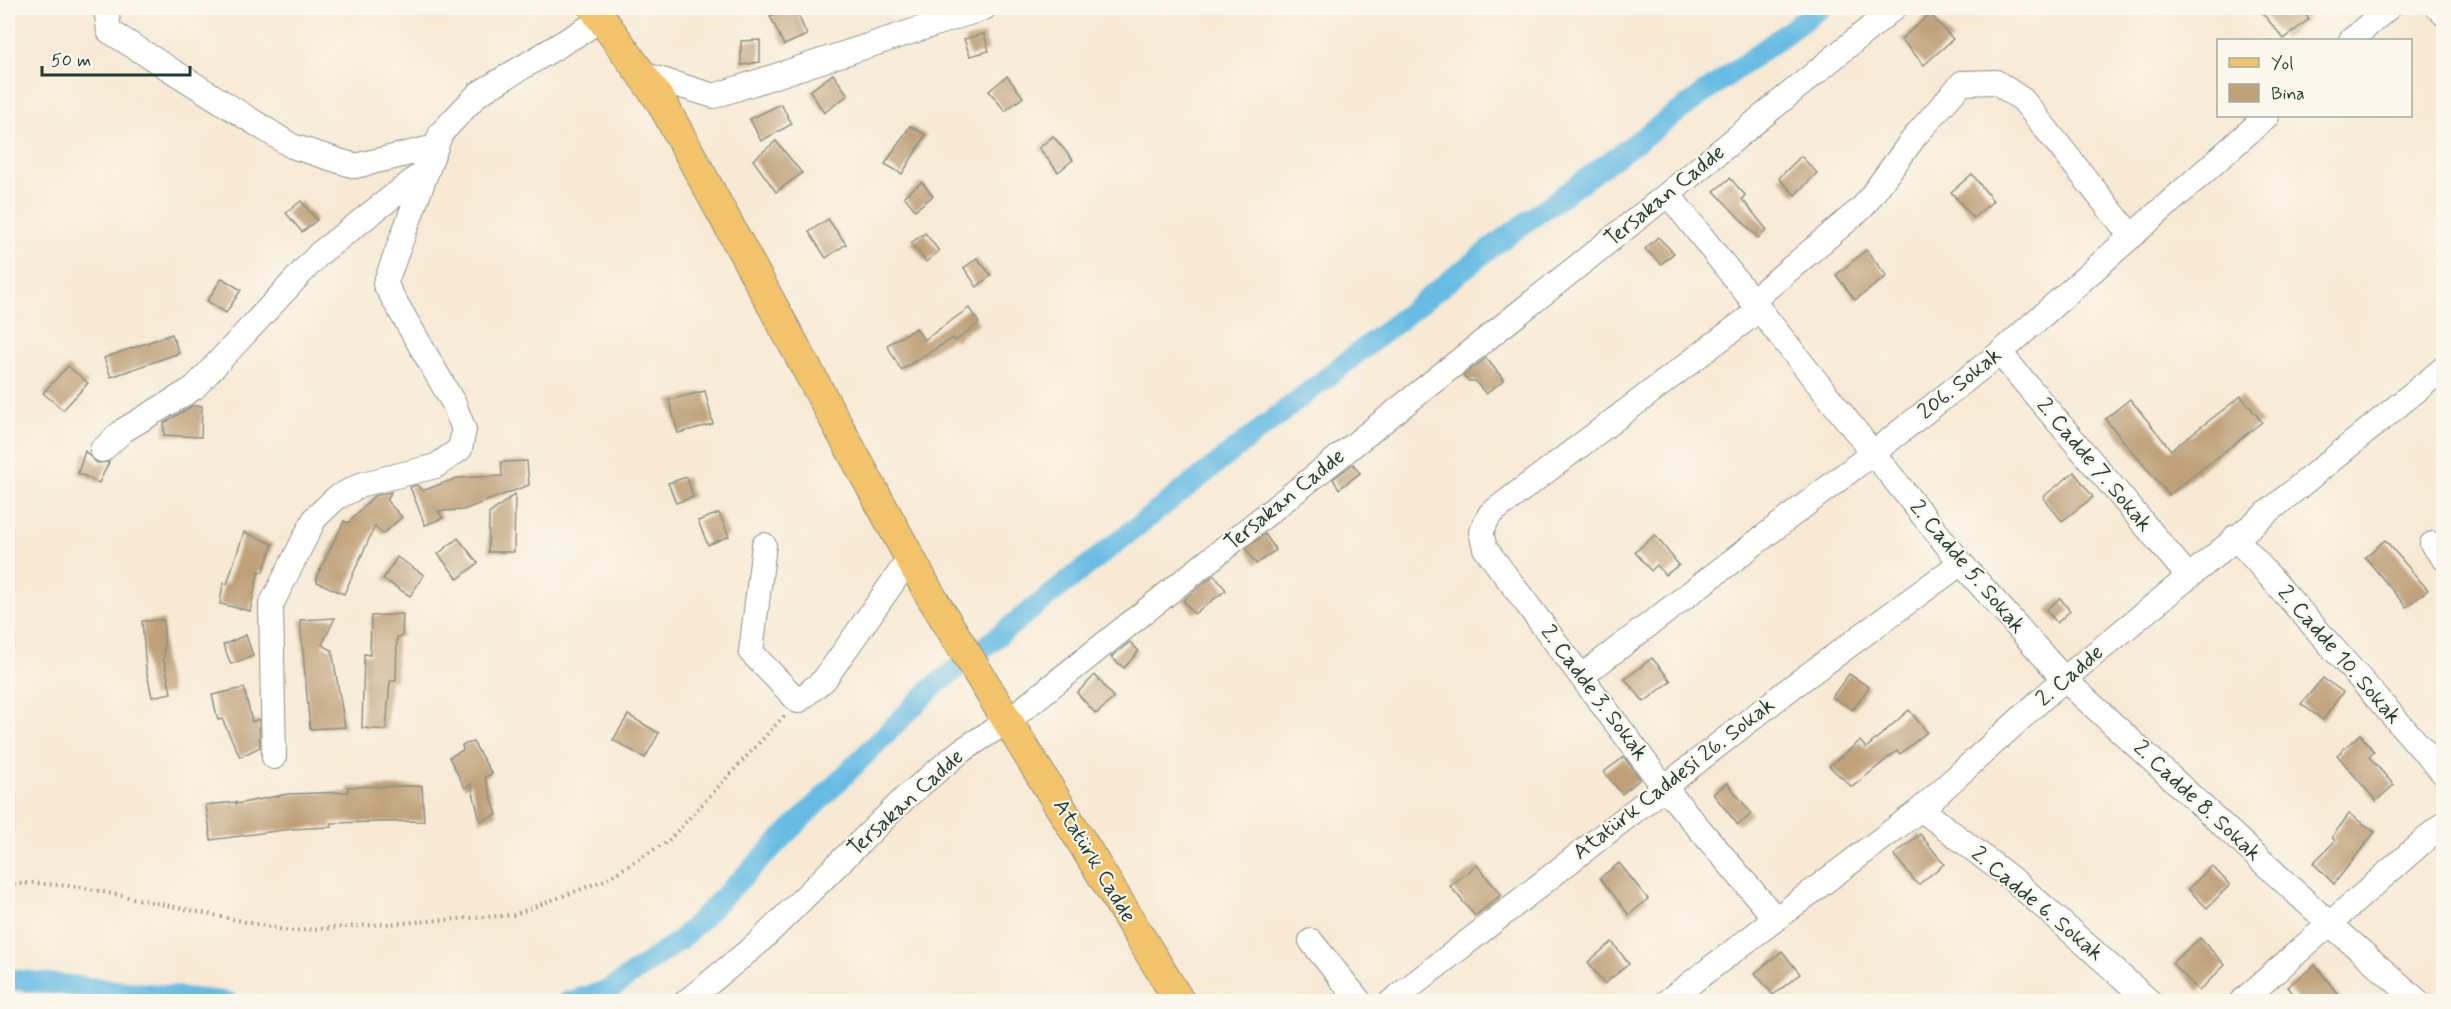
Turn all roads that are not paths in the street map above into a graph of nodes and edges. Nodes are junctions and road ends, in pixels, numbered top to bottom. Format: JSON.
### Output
{"nodes":[{"id":1,"x":106,"y":8,"type":"edge"},
{"id":2,"x":984,"y":8,"type":"edge"},
{"id":3,"x":1894,"y":8,"type":"edge"},
{"id":4,"x":2388,"y":8,"type":"edge"},
{"id":5,"x":2438,"y":8,"type":"edge"},
{"id":6,"x":597,"y":14,"type":"edge"},
{"id":7,"x":2444,"y":14,"type":"edge"},
{"id":8,"x":2352,"y":39,"type":"edge"},
{"id":9,"x":639,"y":73,"type":"junction"},
{"id":10,"x":2266,"y":117,"type":"edge"},
{"id":11,"x":432,"y":158,"type":"junction"},
{"id":12,"x":1668,"y":194,"type":"junction"},
{"id":13,"x":2131,"y":236,"type":"junction"},
{"id":14,"x":1755,"y":305,"type":"junction"},
{"id":15,"x":2000,"y":353,"type":"junction"},
{"id":16,"x":2444,"y":368,"type":"edge"},
{"id":17,"x":102,"y":450,"type":"dead end"},
{"id":18,"x":1873,"y":453,"type":"junction"},
{"id":19,"x":2235,"y":537,"type":"junction"},
{"id":20,"x":764,"y":545,"type":"dead end"},
{"id":21,"x":910,"y":558,"type":"junction"},
{"id":22,"x":1961,"y":562,"type":"junction"},
{"id":23,"x":2188,"y":576,"type":"junction"},
{"id":24,"x":1582,"y":676,"type":"junction"},
{"id":25,"x":2064,"y":680,"type":"junction"},
{"id":26,"x":1009,"y":720,"type":"junction"},
{"id":27,"x":274,"y":757,"type":"dead end"},
{"id":28,"x":2444,"y":774,"type":"edge"},
{"id":29,"x":1664,"y":787,"type":"junction"},
{"id":30,"x":1921,"y":809,"type":"junction"},
{"id":31,"x":2438,"y":838,"type":"edge"},
{"id":32,"x":1776,"y":919,"type":"junction"},
{"id":33,"x":2329,"y":923,"type":"junction"},
{"id":34,"x":1311,"y":941,"type":"dead end"},
{"id":35,"x":686,"y":1002,"type":"edge"},
{"id":36,"x":1180,"y":1002,"type":"edge"},
{"id":37,"x":1360,"y":1002,"type":"edge"},
{"id":38,"x":1391,"y":1002,"type":"edge"},
{"id":39,"x":1666,"y":1002,"type":"edge"},
{"id":40,"x":2150,"y":1002,"type":"edge"},
{"id":41,"x":2241,"y":1002,"type":"edge"},
{"id":42,"x":2419,"y":1002,"type":"edge"}],
"edges":[{"from":1,"to":11,"type":"street"},
{"from":2,"to":9,"type":"street"},
{"from":3,"to":12,"type":"street","name":"Tersakan Cadde"},
{"from":4,"to":8,"type":"street"},
{"from":5,"to":7,"type":"street"},
{"from":6,"to":9,"type":"main road","name":"Atatürk Cadde"},
{"from":6,"to":11,"type":"street"},
{"from":9,"to":21,"type":"main road","name":"Atatürk Cadde"},
{"from":10,"to":13,"type":"street","name":"206. Sokak"},
{"from":11,"to":17,"type":"street"},
{"from":11,"to":27,"type":"street"},
{"from":12,"to":14,"type":"street"},
{"from":12,"to":26,"type":"street","name":"Tersakan Cadde"},
{"from":13,"to":14,"type":"street"},
{"from":13,"to":15,"type":"street","name":"206. Sokak"},
{"from":14,"to":18,"type":"street"},
{"from":14,"to":24,"type":"street","name":"2. Cadde 3. Sokak"},
{"from":15,"to":18,"type":"street","name":"206. Sokak"},
{"from":15,"to":23,"type":"street","name":"2. Cadde 7. Sokak"},
{"from":16,"to":19,"type":"street","name":"2. Cadde"},
{"from":18,"to":22,"type":"street","name":"2. Cadde 5. Sokak"},
{"from":18,"to":24,"type":"street","name":"206. Sokak"},
{"from":19,"to":23,"type":"street","name":"2. Cadde"},
{"from":19,"to":28,"type":"street","name":"2. Cadde 10. Sokak"},
{"from":20,"to":21,"type":"street"},
{"from":21,"to":26,"type":"main road","name":"Atatürk Cadde"},
{"from":22,"to":25,"type":"street","name":"2. Cadde 5. Sokak"},
{"from":22,"to":29,"type":"street","name":"Atatürk Caddesi 26. Sokak"},
{"from":23,"to":25,"type":"street","name":"2. Cadde"},
{"from":24,"to":29,"type":"street","name":"2. Cadde 3. Sokak"},
{"from":25,"to":30,"type":"street","name":"2. Cadde"},
{"from":25,"to":33,"type":"street","name":"2. Cadde 8. Sokak"},
{"from":26,"to":35,"type":"street","name":"Tersakan Cadde"},
{"from":26,"to":36,"type":"main road","name":"Atatürk Cadde"},
{"from":29,"to":32,"type":"street","name":"2. Cadde 3. Sokak"},
{"from":29,"to":38,"type":"street","name":"Atatürk Caddesi 26. Sokak"},
{"from":30,"to":32,"type":"street","name":"2. Cadde"},
{"from":30,"to":40,"type":"street","name":"2. Cadde 6. Sokak"},
{"from":31,"to":33,"type":"street"},
{"from":32,"to":39,"type":"street","name":"2. Cadde"},
{"from":33,"to":41,"type":"street"},
{"from":33,"to":42,"type":"street","name":"2. Cadde 8. Sokak"},
{"from":34,"to":37,"type":"street"}]}
